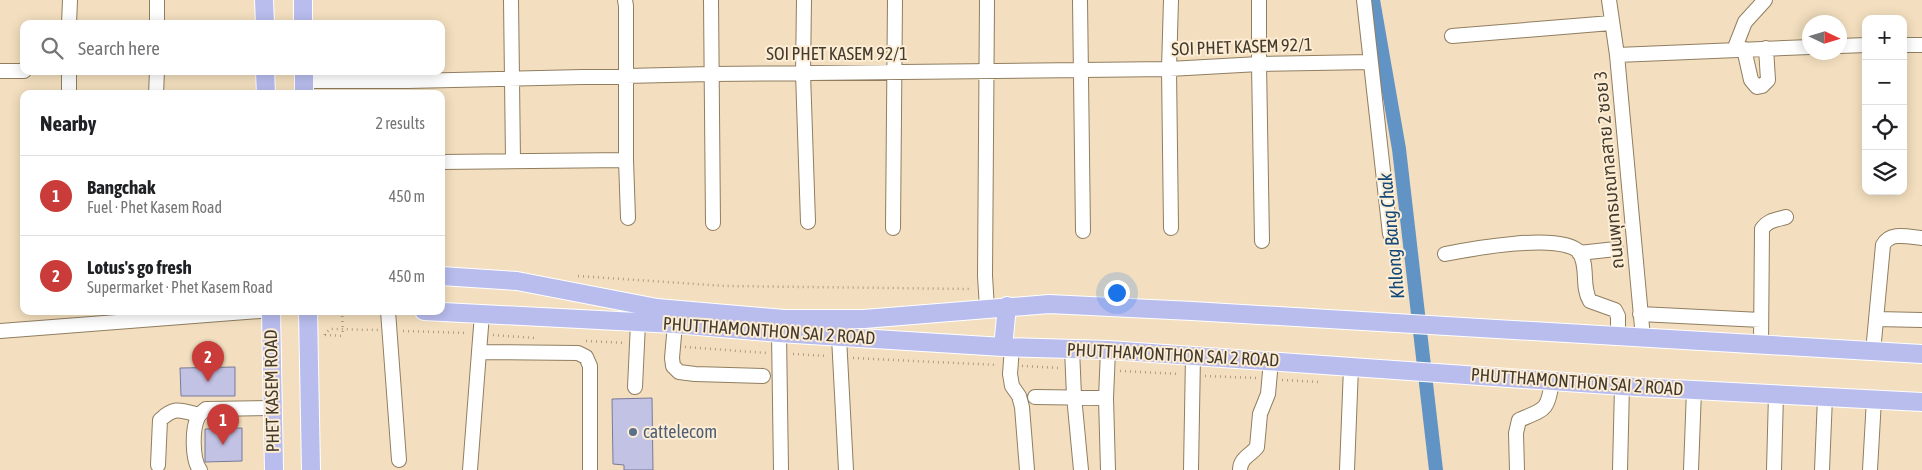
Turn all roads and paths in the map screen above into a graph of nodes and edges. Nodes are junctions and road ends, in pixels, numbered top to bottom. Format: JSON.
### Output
{"nodes":[{"id":1,"x":70,"y":0,"type":"edge"},
{"id":2,"x":157,"y":0,"type":"edge"},
{"id":3,"x":264,"y":0,"type":"edge"},
{"id":4,"x":302,"y":0,"type":"edge"},
{"id":5,"x":511,"y":0,"type":"edge"},
{"id":6,"x":625,"y":0,"type":"edge"},
{"id":7,"x":711,"y":0,"type":"edge"},
{"id":8,"x":804,"y":0,"type":"edge"},
{"id":9,"x":895,"y":0,"type":"edge"},
{"id":10,"x":987,"y":0,"type":"edge"},
{"id":11,"x":1080,"y":0,"type":"edge"},
{"id":12,"x":1171,"y":0,"type":"edge"},
{"id":13,"x":1259,"y":0,"type":"edge"},
{"id":14,"x":1364,"y":0,"type":"edge"},
{"id":15,"x":1609,"y":0,"type":"edge"},
{"id":16,"x":1765,"y":0,"type":"edge"},
{"id":17,"x":69,"y":20,"type":"edge"},
{"id":18,"x":157,"y":20,"type":"edge"},
{"id":19,"x":265,"y":20,"type":"edge"},
{"id":20,"x":303,"y":20,"type":"edge"},
{"id":21,"x":1611,"y":23,"type":"junction"},
{"id":22,"x":1452,"y":36,"type":"dead end"},
{"id":23,"x":1862,"y":45,"type":"edge"},
{"id":24,"x":1847,"y":46,"type":"edge"},
{"id":25,"x":1907,"y":46,"type":"edge"},
{"id":26,"x":1922,"y":46,"type":"edge"},
{"id":27,"x":1802,"y":47,"type":"edge"},
{"id":28,"x":1766,"y":48,"type":"junction"},
{"id":29,"x":1739,"y":49,"type":"junction"},
{"id":30,"x":1617,"y":55,"type":"junction"},
{"id":31,"x":1371,"y":62,"type":"junction"},
{"id":32,"x":1258,"y":64,"type":"junction"},
{"id":33,"x":1169,"y":69,"type":"junction"},
{"id":34,"x":1081,"y":70,"type":"junction"},
{"id":35,"x":0,"y":71,"type":"edge"},
{"id":36,"x":20,"y":71,"type":"edge"},
{"id":37,"x":986,"y":71,"type":"junction"},
{"id":38,"x":803,"y":73,"type":"junction"},
{"id":39,"x":894,"y":73,"type":"junction"},
{"id":40,"x":711,"y":74,"type":"junction"},
{"id":41,"x":69,"y":75,"type":"edge"},
{"id":42,"x":157,"y":75,"type":"edge"},
{"id":43,"x":265,"y":75,"type":"edge"},
{"id":44,"x":626,"y":76,"type":"junction"},
{"id":45,"x":512,"y":79,"type":"junction"},
{"id":46,"x":304,"y":82,"type":"edge"},
{"id":47,"x":68,"y":90,"type":"edge"},
{"id":48,"x":156,"y":90,"type":"edge"},
{"id":49,"x":266,"y":90,"type":"edge"},
{"id":50,"x":513,"y":160,"type":"junction"},
{"id":51,"x":626,"y":160,"type":"junction"},
{"id":52,"x":445,"y":162,"type":"edge"},
{"id":53,"x":1786,"y":217,"type":"dead end"},
{"id":54,"x":628,"y":218,"type":"dead end"},
{"id":55,"x":808,"y":222,"type":"dead end"},
{"id":56,"x":713,"y":223,"type":"dead end"},
{"id":57,"x":893,"y":228,"type":"dead end"},
{"id":58,"x":1171,"y":228,"type":"dead end"},
{"id":59,"x":1083,"y":231,"type":"dead end"},
{"id":60,"x":1390,"y":234,"type":"dead end"},
{"id":61,"x":1922,"y":238,"type":"edge"},
{"id":62,"x":1262,"y":241,"type":"dead end"},
{"id":63,"x":1616,"y":249,"type":"dead end"},
{"id":64,"x":1579,"y":253,"type":"junction"},
{"id":65,"x":1446,"y":254,"type":"dead end"},
{"id":66,"x":445,"y":276,"type":"edge"},
{"id":67,"x":576,"y":276,"type":"dead end"},
{"id":68,"x":986,"y":289,"type":"junction"},
{"id":69,"x":1006,"y":306,"type":"junction"},
{"id":70,"x":987,"y":308,"type":"junction"},
{"id":71,"x":445,"y":312,"type":"edge"},
{"id":72,"x":482,"y":314,"type":"junction"},
{"id":73,"x":1640,"y":314,"type":"junction"},
{"id":74,"x":208,"y":315,"type":"edge"},
{"id":75,"x":271,"y":315,"type":"edge"},
{"id":76,"x":308,"y":315,"type":"edge"},
{"id":77,"x":342,"y":315,"type":"edge"},
{"id":78,"x":388,"y":315,"type":"edge"},
{"id":79,"x":1876,"y":319,"type":"junction"},
{"id":80,"x":1761,"y":320,"type":"junction"},
{"id":81,"x":1922,"y":320,"type":"edge"},
{"id":82,"x":638,"y":323,"type":"junction"},
{"id":83,"x":675,"y":324,"type":"junction"},
{"id":84,"x":0,"y":331,"type":"edge"},
{"id":85,"x":779,"y":333,"type":"junction"},
{"id":86,"x":325,"y":335,"type":"dead end"},
{"id":87,"x":839,"y":337,"type":"junction"},
{"id":88,"x":1618,"y":337,"type":"junction"},
{"id":89,"x":1643,"y":338,"type":"junction"},
{"id":90,"x":1761,"y":346,"type":"junction"},
{"id":91,"x":1008,"y":347,"type":"junction"},
{"id":92,"x":1072,"y":349,"type":"junction"},
{"id":93,"x":1108,"y":350,"type":"junction"},
{"id":94,"x":479,"y":352,"type":"junction"},
{"id":95,"x":1873,"y":352,"type":"junction"},
{"id":96,"x":1922,"y":354,"type":"edge"},
{"id":97,"x":1193,"y":356,"type":"junction"},
{"id":98,"x":1271,"y":361,"type":"junction"},
{"id":99,"x":1356,"y":367,"type":"junction"},
{"id":100,"x":763,"y":376,"type":"dead end"},
{"id":101,"x":1552,"y":381,"type":"junction"},
{"id":102,"x":1622,"y":386,"type":"junction"},
{"id":103,"x":635,"y":387,"type":"dead end"},
{"id":104,"x":1694,"y":390,"type":"junction"},
{"id":105,"x":1776,"y":394,"type":"junction"},
{"id":106,"x":1035,"y":396,"type":"dead end"},
{"id":107,"x":1074,"y":396,"type":"junction"},
{"id":108,"x":1825,"y":397,"type":"junction"},
{"id":109,"x":1106,"y":398,"type":"junction"},
{"id":110,"x":1874,"y":399,"type":"junction"},
{"id":111,"x":1922,"y":402,"type":"edge"},
{"id":112,"x":272,"y":408,"type":"junction"},
{"id":113,"x":199,"y":415,"type":"junction"},
{"id":114,"x":400,"y":460,"type":"dead end"},
{"id":115,"x":158,"y":465,"type":"dead end"},
{"id":116,"x":200,"y":470,"type":"edge"},
{"id":117,"x":274,"y":470,"type":"edge"},
{"id":118,"x":311,"y":470,"type":"edge"},
{"id":119,"x":470,"y":470,"type":"edge"},
{"id":120,"x":590,"y":470,"type":"edge"},
{"id":121,"x":782,"y":470,"type":"edge"},
{"id":122,"x":846,"y":470,"type":"edge"},
{"id":123,"x":1027,"y":470,"type":"edge"},
{"id":124,"x":1081,"y":470,"type":"edge"},
{"id":125,"x":1108,"y":470,"type":"edge"},
{"id":126,"x":1191,"y":470,"type":"edge"},
{"id":127,"x":1240,"y":470,"type":"edge"},
{"id":128,"x":1347,"y":470,"type":"edge"},
{"id":129,"x":1517,"y":470,"type":"edge"},
{"id":130,"x":1620,"y":470,"type":"edge"},
{"id":131,"x":1691,"y":470,"type":"edge"},
{"id":132,"x":1774,"y":470,"type":"edge"},
{"id":133,"x":1822,"y":470,"type":"edge"},
{"id":134,"x":1870,"y":470,"type":"edge"}],
"edges":[{"from":1,"to":17,"type":"street"},
{"from":2,"to":18,"type":"street"},
{"from":3,"to":19,"type":"main road"},
{"from":4,"to":20,"type":"main road"},
{"from":5,"to":45,"type":"street"},
{"from":6,"to":44,"type":"street"},
{"from":7,"to":40,"type":"street"},
{"from":8,"to":38,"type":"street"},
{"from":9,"to":39,"type":"street"},
{"from":10,"to":37,"type":"street"},
{"from":11,"to":34,"type":"street"},
{"from":12,"to":33,"type":"street"},
{"from":13,"to":32,"type":"street"},
{"from":14,"to":31,"type":"street"},
{"from":15,"to":21,"type":"street","name":"ถนนพุทธมณฑลสาย 2 ซอย 3"},
{"from":16,"to":29,"type":"street"},
{"from":21,"to":22,"type":"street"},
{"from":21,"to":30,"type":"street","name":"ถนนพุทธมณฑลสาย 2 ซอย 3"},
{"from":23,"to":24,"type":"street"},
{"from":25,"to":26,"type":"street"},
{"from":27,"to":28,"type":"street"},
{"from":28,"to":29,"type":"street"},
{"from":28,"to":29,"type":"street"},
{"from":29,"to":30,"type":"street"},
{"from":30,"to":73,"type":"street","name":"ถนนพุทธมณฑลสาย 2 ซอย 3"},
{"from":31,"to":32,"type":"street","name":"SOI PHET KASEM 92/1"},
{"from":31,"to":60,"type":"street"},
{"from":32,"to":33,"type":"street","name":"SOI PHET KASEM 92/1"},
{"from":32,"to":62,"type":"street"},
{"from":33,"to":34,"type":"street","name":"SOI PHET KASEM 92/1"},
{"from":33,"to":58,"type":"street"},
{"from":34,"to":37,"type":"street","name":"SOI PHET KASEM 92/1"},
{"from":34,"to":59,"type":"street"},
{"from":35,"to":36,"type":"street"},
{"from":37,"to":39,"type":"street","name":"SOI PHET KASEM 92/1"},
{"from":37,"to":68,"type":"street"},
{"from":38,"to":39,"type":"street","name":"SOI PHET KASEM 92/1"},
{"from":38,"to":40,"type":"street","name":"SOI PHET KASEM 92/1"},
{"from":38,"to":55,"type":"street"},
{"from":39,"to":57,"type":"street"},
{"from":40,"to":44,"type":"street","name":"SOI PHET KASEM 92/1"},
{"from":40,"to":56,"type":"street"},
{"from":41,"to":47,"type":"street"},
{"from":42,"to":48,"type":"street"},
{"from":43,"to":49,"type":"main road"},
{"from":44,"to":45,"type":"street","name":"SOI PHET KASEM 92/1"},
{"from":44,"to":51,"type":"street"},
{"from":45,"to":46,"type":"street","name":"SOI PHET KASEM 92/1"},
{"from":45,"to":50,"type":"street"},
{"from":50,"to":51,"type":"street"},
{"from":50,"to":52,"type":"street"},
{"from":51,"to":54,"type":"street"},
{"from":53,"to":80,"type":"street"},
{"from":61,"to":79,"type":"street"},
{"from":63,"to":64,"type":"street"},
{"from":64,"to":65,"type":"street"},
{"from":64,"to":88,"type":"street"},
{"from":66,"to":70,"type":"main road","name":"PHUTTHAMONTHON SAI 2 ROAD"},
{"from":67,"to":68,"type":"path"},
{"from":68,"to":70,"type":"street"},
{"from":69,"to":70,"type":"main road","name":"PHUTTHAMONTHON SAI 2 ROAD"},
{"from":69,"to":88,"type":"main road","name":"PHUTTHAMONTHON SAI 2 ROAD"},
{"from":69,"to":91,"type":"main road"},
{"from":71,"to":72,"type":"main road","name":"PHUTTHAMONTHON SAI 2 ROAD"},
{"from":72,"to":82,"type":"main road","name":"PHUTTHAMONTHON SAI 2 ROAD"},
{"from":72,"to":94,"type":"street"},
{"from":73,"to":80,"type":"street"},
{"from":73,"to":89,"type":"street","name":"ถนนพุทธมณฑลสาย 2 ซอย 3"},
{"from":74,"to":84,"type":"street"},
{"from":75,"to":112,"type":"main road","name":"PHET KASEM ROAD"},
{"from":76,"to":118,"type":"main road"},
{"from":77,"to":86,"type":"path","bridge":true},
{"from":78,"to":114,"type":"street"},
{"from":79,"to":81,"type":"street"},
{"from":79,"to":95,"type":"street"},
{"from":80,"to":90,"type":"street"},
{"from":82,"to":83,"type":"main road","name":"PHUTTHAMONTHON SAI 2 ROAD"},
{"from":82,"to":103,"type":"street"},
{"from":83,"to":85,"type":"main road","name":"PHUTTHAMONTHON SAI 2 ROAD"},
{"from":83,"to":100,"type":"street"},
{"from":85,"to":87,"type":"main road","name":"PHUTTHAMONTHON SAI 2 ROAD"},
{"from":85,"to":121,"type":"street"},
{"from":87,"to":91,"type":"main road","name":"PHUTTHAMONTHON SAI 2 ROAD"},
{"from":87,"to":122,"type":"street"},
{"from":88,"to":89,"type":"main road","name":"PHUTTHAMONTHON SAI 2 ROAD"},
{"from":89,"to":90,"type":"main road","name":"PHUTTHAMONTHON SAI 2 ROAD"},
{"from":90,"to":95,"type":"main road","name":"PHUTTHAMONTHON SAI 2 ROAD"},
{"from":91,"to":92,"type":"main road","name":"PHUTTHAMONTHON SAI 2 ROAD"},
{"from":91,"to":123,"type":"street"},
{"from":92,"to":93,"type":"main road","name":"PHUTTHAMONTHON SAI 2 ROAD"},
{"from":92,"to":107,"type":"street"},
{"from":93,"to":97,"type":"main road","name":"PHUTTHAMONTHON SAI 2 ROAD"},
{"from":93,"to":109,"type":"street"},
{"from":94,"to":119,"type":"street"},
{"from":94,"to":120,"type":"street"},
{"from":95,"to":96,"type":"main road","name":"PHUTTHAMONTHON SAI 2 ROAD"},
{"from":97,"to":98,"type":"main road","name":"PHUTTHAMONTHON SAI 2 ROAD"},
{"from":97,"to":126,"type":"street"},
{"from":98,"to":99,"type":"main road","name":"PHUTTHAMONTHON SAI 2 ROAD"},
{"from":98,"to":127,"type":"street"},
{"from":99,"to":101,"type":"main road","name":"PHUTTHAMONTHON SAI 2 ROAD"},
{"from":99,"to":128,"type":"street"},
{"from":101,"to":102,"type":"main road","name":"PHUTTHAMONTHON SAI 2 ROAD"},
{"from":101,"to":129,"type":"street"},
{"from":102,"to":104,"type":"main road","name":"PHUTTHAMONTHON SAI 2 ROAD"},
{"from":102,"to":130,"type":"street"},
{"from":104,"to":105,"type":"main road","name":"PHUTTHAMONTHON SAI 2 ROAD"},
{"from":104,"to":131,"type":"street"},
{"from":105,"to":108,"type":"main road","name":"PHUTTHAMONTHON SAI 2 ROAD"},
{"from":105,"to":132,"type":"street"},
{"from":106,"to":107,"type":"street"},
{"from":107,"to":109,"type":"street"},
{"from":107,"to":124,"type":"street"},
{"from":108,"to":110,"type":"main road","name":"PHUTTHAMONTHON SAI 2 ROAD"},
{"from":108,"to":133,"type":"street"},
{"from":109,"to":125,"type":"street"},
{"from":110,"to":111,"type":"main road","name":"PHUTTHAMONTHON SAI 2 ROAD"},
{"from":110,"to":134,"type":"street"},
{"from":112,"to":113,"type":"street"},
{"from":112,"to":117,"type":"main road","name":"PHET KASEM ROAD"},
{"from":113,"to":115,"type":"street"},
{"from":113,"to":116,"type":"street"}]}
